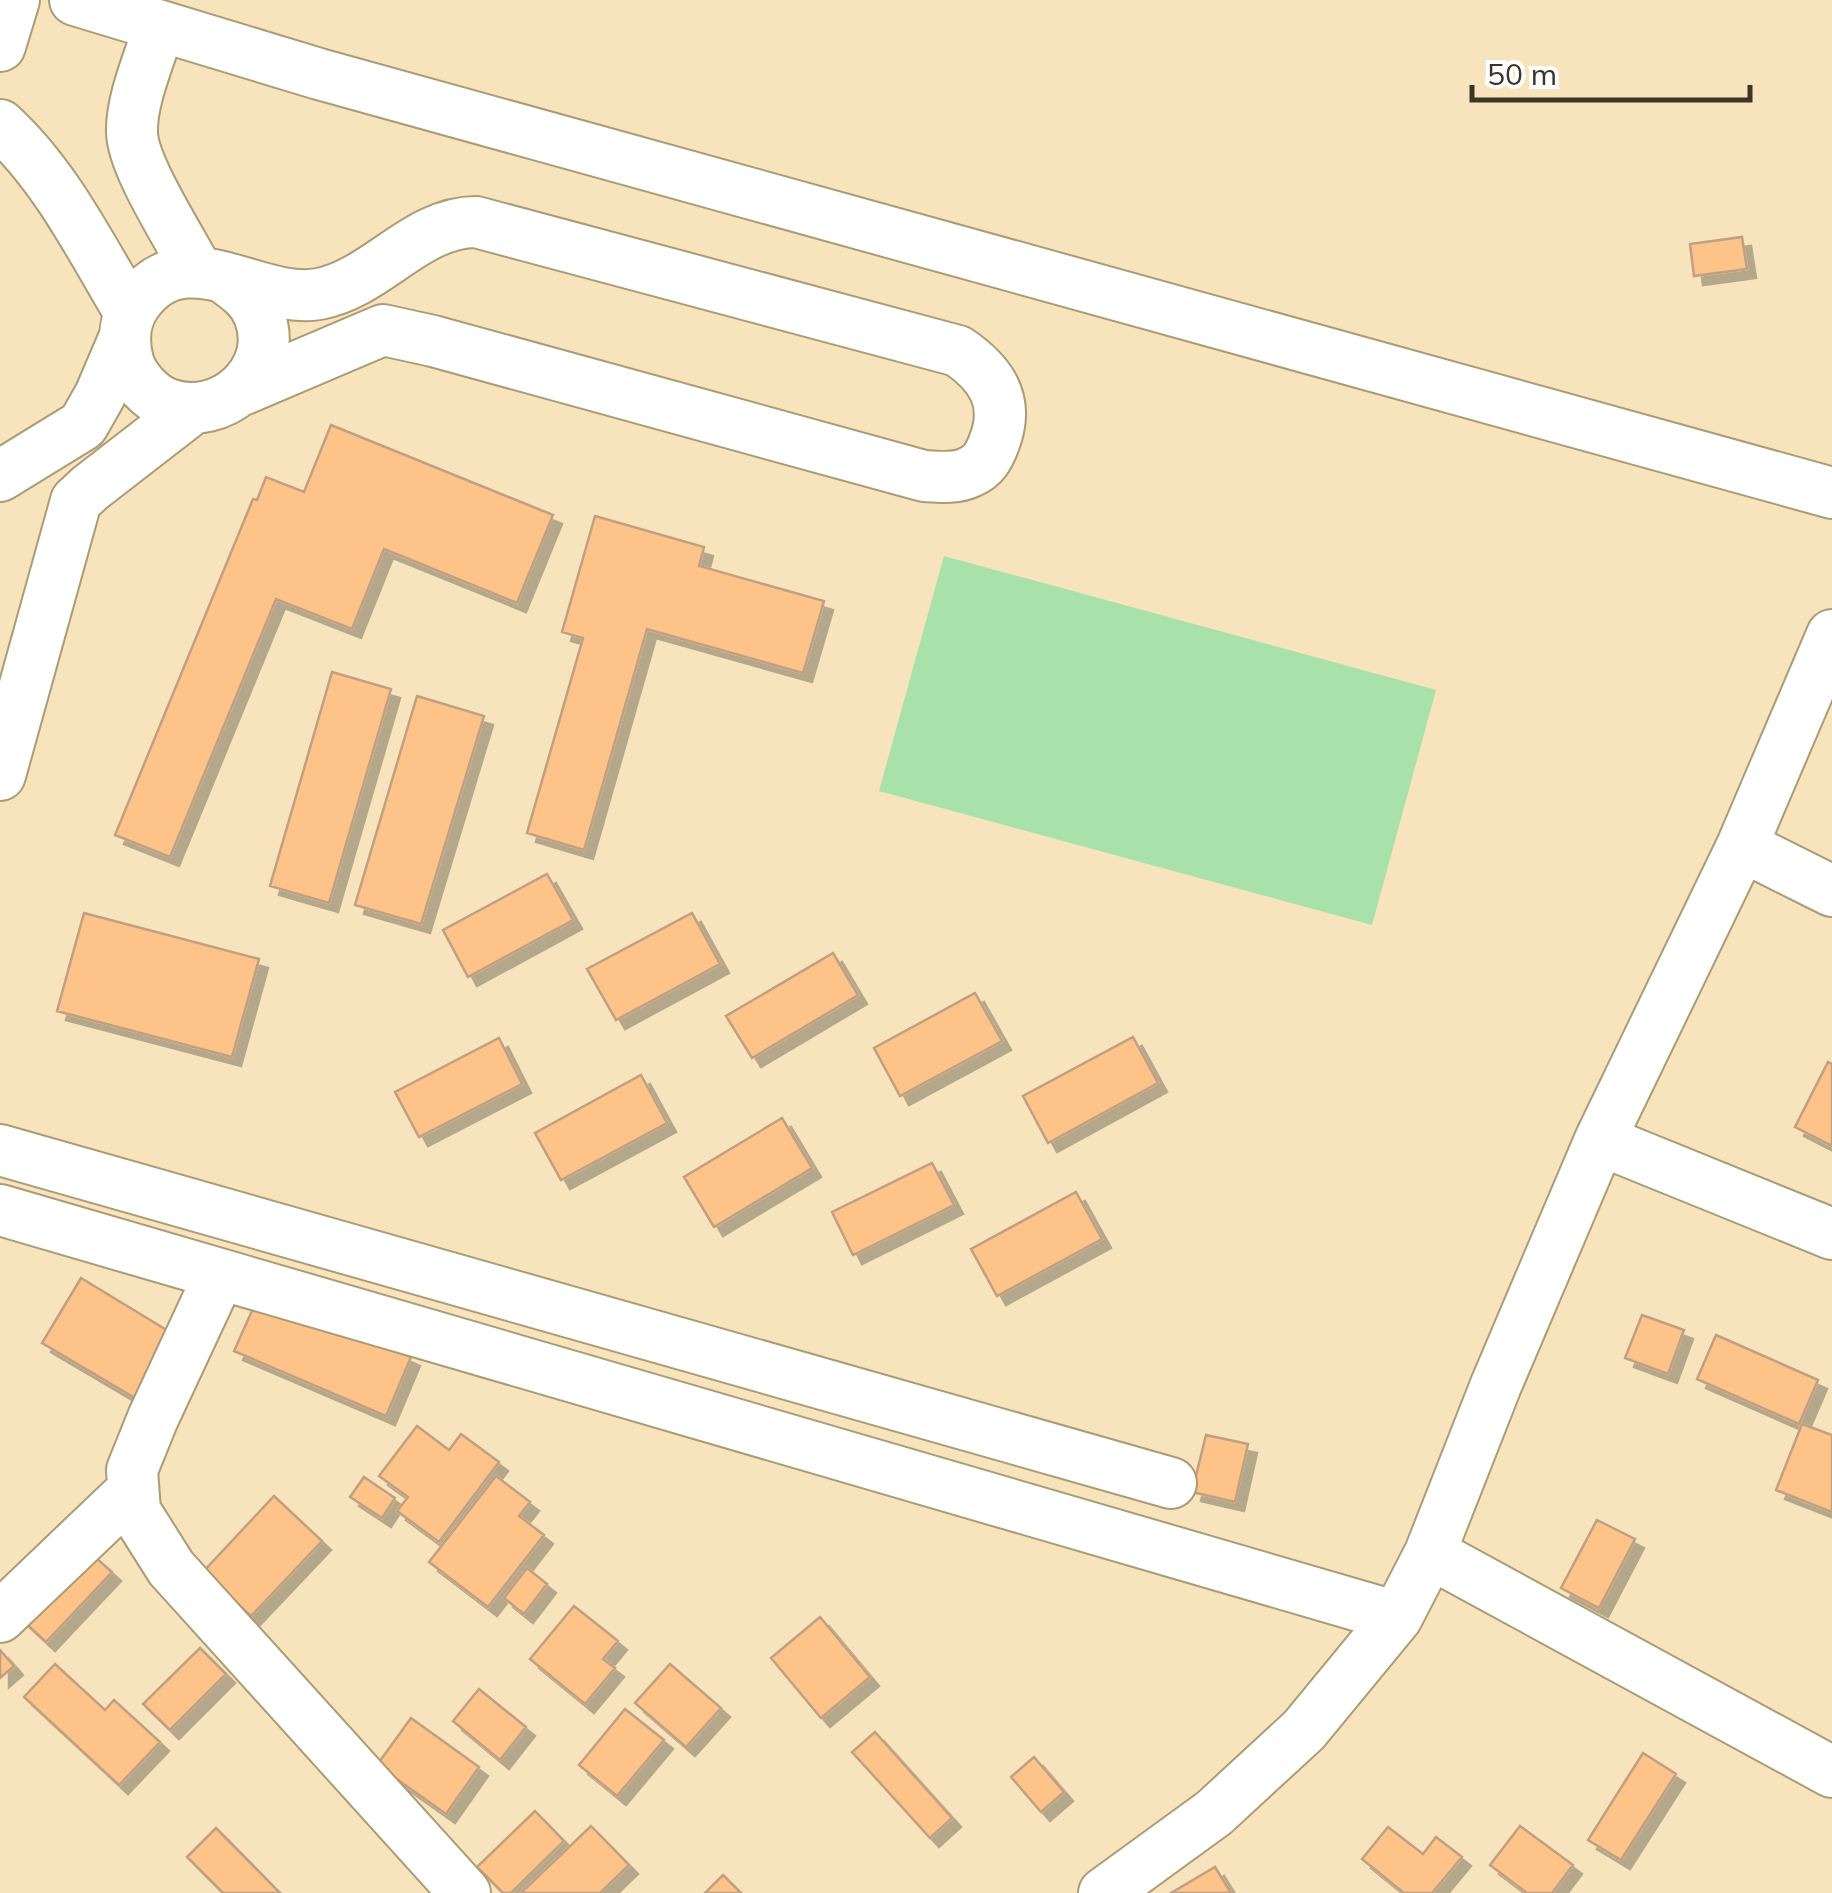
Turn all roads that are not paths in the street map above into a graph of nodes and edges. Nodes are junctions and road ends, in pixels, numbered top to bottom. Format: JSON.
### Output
{"nodes":[{"id":1,"x":14,"y":0,"type":"edge"},
{"id":2,"x":74,"y":0,"type":"edge"},
{"id":3,"x":159,"y":27,"type":"junction"},
{"id":4,"x":0,"y":46,"type":"edge"},
{"id":5,"x":0,"y":125,"type":"edge"},
{"id":6,"x":210,"y":274,"type":"junction"},
{"id":7,"x":127,"y":326,"type":"junction"},
{"id":8,"x":242,"y":390,"type":"junction"},
{"id":9,"x":192,"y":409,"type":"junction"},
{"id":10,"x":0,"y":476,"type":"edge"},
{"id":11,"x":1832,"y":493,"type":"edge"},
{"id":12,"x":1832,"y":634,"type":"edge"},
{"id":13,"x":0,"y":775,"type":"edge"},
{"id":14,"x":1742,"y":846,"type":"junction"},
{"id":15,"x":1832,"y":891,"type":"edge"},
{"id":16,"x":1600,"y":1140,"type":"junction"},
{"id":17,"x":0,"y":1150,"type":"edge"},
{"id":18,"x":0,"y":1210,"type":"edge"},
{"id":19,"x":1832,"y":1234,"type":"edge"},
{"id":20,"x":220,"y":1274,"type":"junction"},
{"id":21,"x":1171,"y":1483,"type":"dead end"},
{"id":22,"x":132,"y":1492,"type":"junction"},
{"id":23,"x":1430,"y":1553,"type":"junction"},
{"id":24,"x":0,"y":1617,"type":"edge"},
{"id":25,"x":1396,"y":1617,"type":"junction"},
{"id":26,"x":1832,"y":1772,"type":"edge"},
{"id":27,"x":465,"y":1893,"type":"edge"},
{"id":28,"x":1104,"y":1893,"type":"edge"}],
"edges":[{"from":1,"to":4,"type":"street"},
{"from":2,"to":3,"type":"street"},
{"from":3,"to":6,"type":"street"},
{"from":3,"to":11,"type":"street"},
{"from":5,"to":7,"type":"street"},
{"from":6,"to":7,"type":"street"},
{"from":6,"to":8,"type":"street"},
{"from":6,"to":8,"type":"street"},
{"from":7,"to":9,"type":"street"},
{"from":7,"to":10,"type":"street"},
{"from":8,"to":9,"type":"street"},
{"from":9,"to":13,"type":"street"},
{"from":12,"to":14,"type":"street"},
{"from":14,"to":15,"type":"street"},
{"from":14,"to":16,"type":"street"},
{"from":16,"to":19,"type":"street"},
{"from":16,"to":23,"type":"street"},
{"from":17,"to":21,"type":"street"},
{"from":18,"to":20,"type":"street"},
{"from":20,"to":22,"type":"street"},
{"from":20,"to":25,"type":"street"},
{"from":22,"to":24,"type":"street"},
{"from":22,"to":27,"type":"street"},
{"from":23,"to":25,"type":"street"},
{"from":23,"to":26,"type":"street"},
{"from":25,"to":28,"type":"street"}]}
